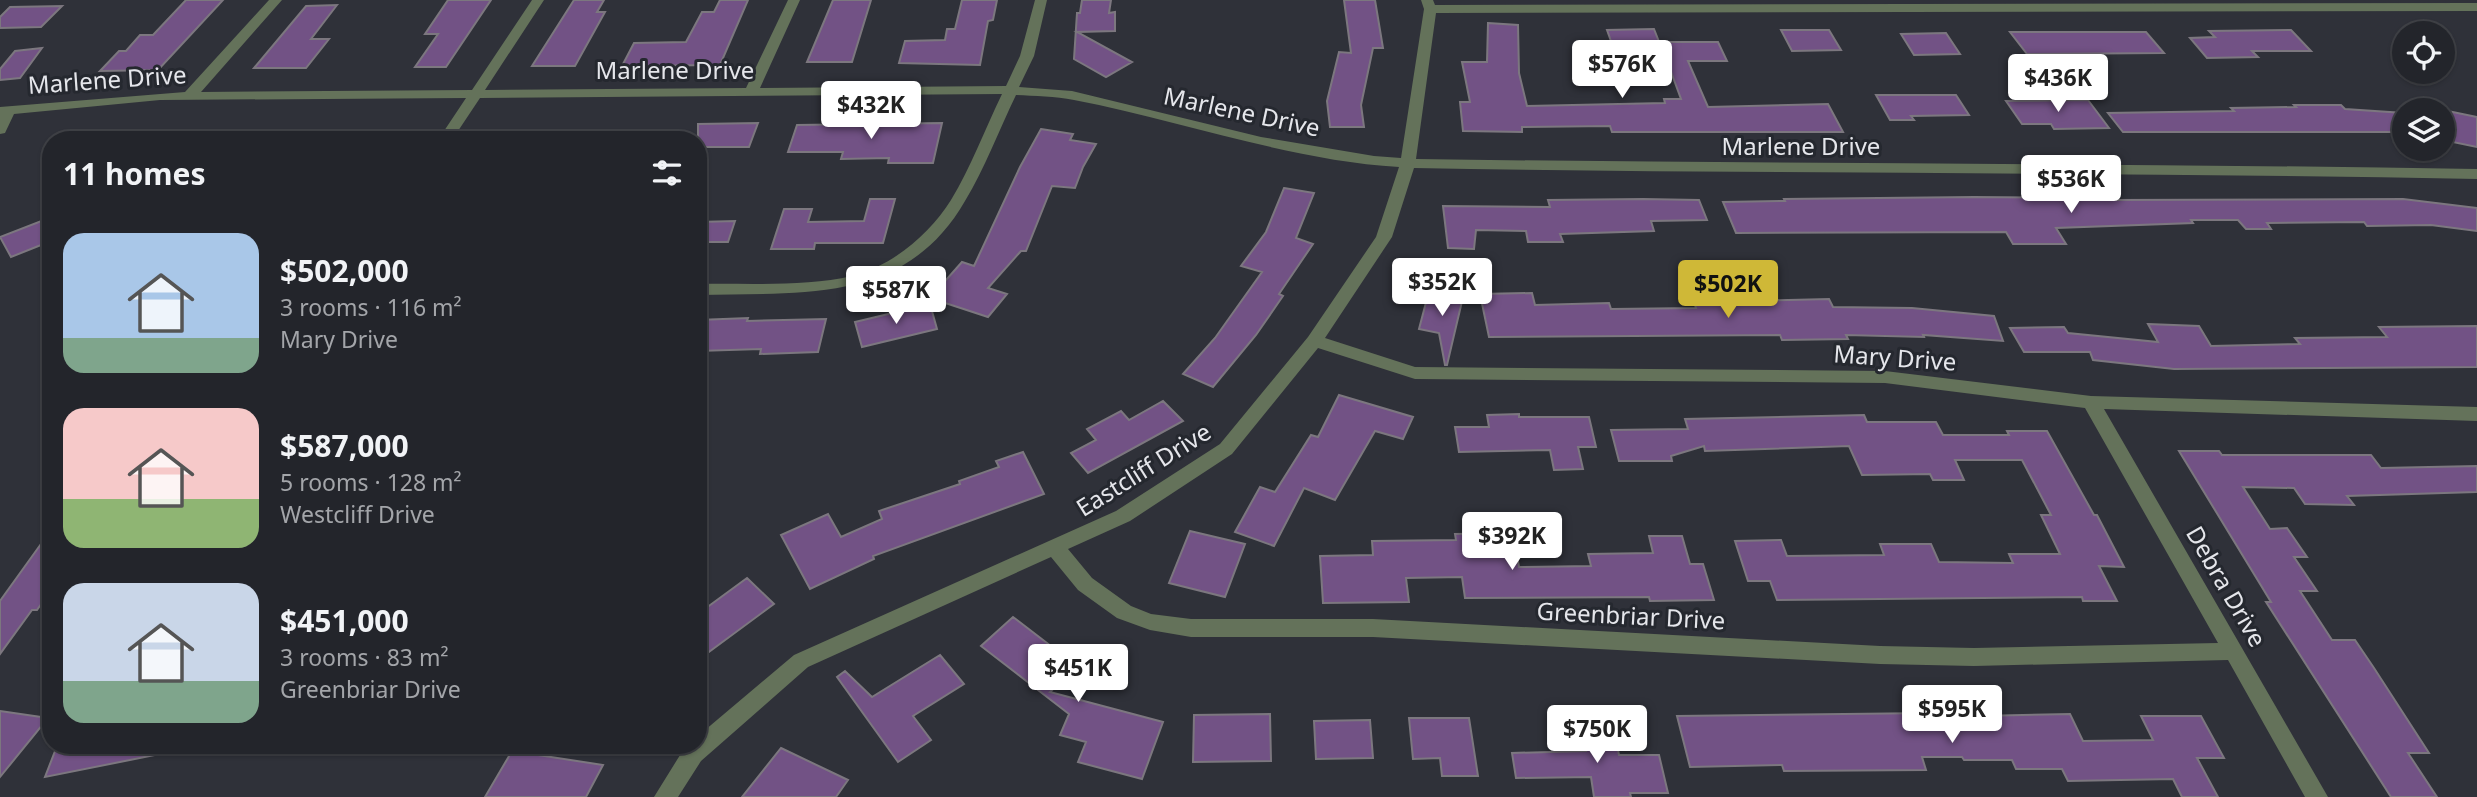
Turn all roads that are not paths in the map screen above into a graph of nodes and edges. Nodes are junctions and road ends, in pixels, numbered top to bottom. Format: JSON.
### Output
{"nodes":[{"id":1,"x":276,"y":0,"type":"edge"},
{"id":2,"x":538,"y":0,"type":"edge"},
{"id":3,"x":794,"y":0,"type":"edge"},
{"id":4,"x":1041,"y":0,"type":"edge"},
{"id":5,"x":1429,"y":4,"type":"edge"},
{"id":6,"x":1658,"y":4,"type":"edge"},
{"id":7,"x":2477,"y":7,"type":"edge"},
{"id":8,"x":1011,"y":90,"type":"junction"},
{"id":9,"x":751,"y":91,"type":"junction"},
{"id":10,"x":478,"y":92,"type":"junction"},
{"id":11,"x":190,"y":95,"type":"junction"},
{"id":12,"x":5,"y":110,"type":"edge"},
{"id":13,"x":0,"y":130,"type":"edge"},
{"id":14,"x":451,"y":131,"type":"edge"},
{"id":15,"x":1408,"y":163,"type":"junction"},
{"id":16,"x":2477,"y":174,"type":"edge"},
{"id":17,"x":707,"y":290,"type":"edge"},
{"id":18,"x":1314,"y":341,"type":"junction"},
{"id":19,"x":2091,"y":402,"type":"junction"},
{"id":20,"x":2477,"y":414,"type":"edge"},
{"id":21,"x":1055,"y":548,"type":"junction"},
{"id":22,"x":2233,"y":651,"type":"junction"},
{"id":23,"x":707,"y":742,"type":"edge"},
{"id":24,"x":693,"y":754,"type":"edge"},
{"id":25,"x":665,"y":797,"type":"edge"},
{"id":26,"x":2317,"y":797,"type":"edge"}],
"edges":[{"from":1,"to":11,"type":"street"},
{"from":2,"to":10,"type":"street"},
{"from":3,"to":9,"type":"street"},
{"from":4,"to":8,"type":"street"},
{"from":5,"to":6,"type":"street"},
{"from":5,"to":15,"type":"street","name":"Eastcliff Drive"},
{"from":6,"to":7,"type":"street"},
{"from":8,"to":9,"type":"street","name":"Marlene Drive"},
{"from":8,"to":15,"type":"street","name":"Marlene Drive"},
{"from":8,"to":17,"type":"street"},
{"from":9,"to":10,"type":"street","name":"Marlene Drive"},
{"from":10,"to":11,"type":"street","name":"Marlene Drive"},
{"from":10,"to":14,"type":"street"},
{"from":11,"to":12,"type":"street","name":"Marlene Drive"},
{"from":12,"to":13,"type":"street"},
{"from":15,"to":16,"type":"street","name":"Marlene Drive"},
{"from":15,"to":18,"type":"street","name":"Eastcliff Drive"},
{"from":18,"to":19,"type":"street","name":"Mary Drive"},
{"from":18,"to":21,"type":"street","name":"Eastcliff Drive"},
{"from":19,"to":20,"type":"street","name":"Mary Drive"},
{"from":19,"to":22,"type":"street","name":"Debra Drive"},
{"from":21,"to":22,"type":"street","name":"Greenbriar Drive"},
{"from":21,"to":23,"type":"street","name":"Eastcliff Drive"},
{"from":22,"to":26,"type":"street","name":"Debra Drive"},
{"from":24,"to":25,"type":"street","name":"Eastcliff Drive"}]}
